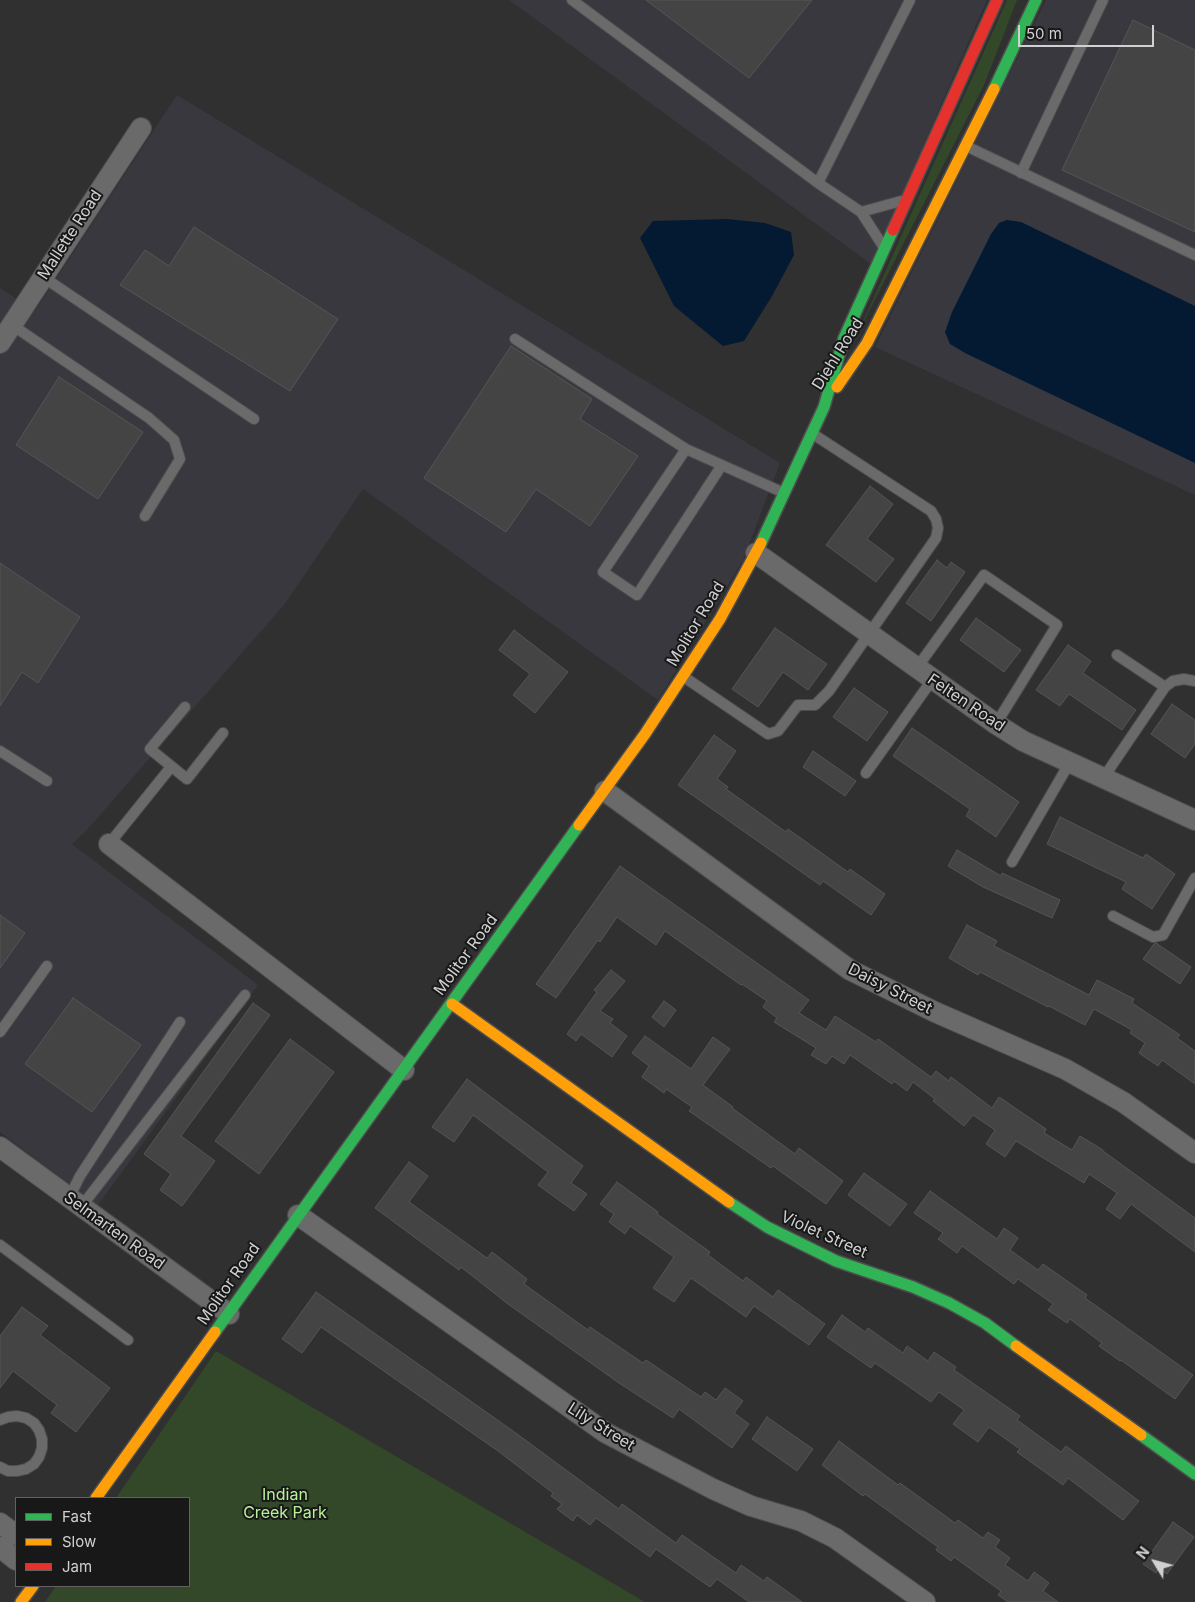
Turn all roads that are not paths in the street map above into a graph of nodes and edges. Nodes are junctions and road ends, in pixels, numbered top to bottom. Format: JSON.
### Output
{"nodes":[{"id":1,"x":572,"y":0,"type":"edge"},
{"id":2,"x":910,"y":0,"type":"edge"},
{"id":3,"x":997,"y":0,"type":"edge"},
{"id":4,"x":1036,"y":0,"type":"edge"},
{"id":5,"x":1103,"y":0,"type":"edge"},
{"id":6,"x":141,"y":128,"type":"dead end"},
{"id":7,"x":965,"y":146,"type":"junction"},
{"id":8,"x":1022,"y":173,"type":"junction"},
{"id":9,"x":818,"y":183,"type":"junction"},
{"id":10,"x":907,"y":199,"type":"junction"},
{"id":11,"x":861,"y":212,"type":"junction"},
{"id":12,"x":885,"y":249,"type":"junction"},
{"id":13,"x":1195,"y":255,"type":"edge"},
{"id":14,"x":43,"y":277,"type":"junction"},
{"id":15,"x":12,"y":325,"type":"junction"},
{"id":16,"x":515,"y":339,"type":"dead end"},
{"id":17,"x":0,"y":343,"type":"edge"},
{"id":18,"x":824,"y":407,"type":"junction"},
{"id":19,"x":254,"y":419,"type":"dead end"},
{"id":20,"x":812,"y":433,"type":"junction"},
{"id":21,"x":686,"y":449,"type":"junction"},
{"id":22,"x":722,"y":465,"type":"junction"},
{"id":23,"x":785,"y":493,"type":"junction"},
{"id":24,"x":145,"y":516,"type":"dead end"},
{"id":25,"x":756,"y":554,"type":"junction"},
{"id":26,"x":868,"y":635,"type":"junction"},
{"id":27,"x":1117,"y":655,"type":"dead end"},
{"id":28,"x":924,"y":674,"type":"junction"},
{"id":29,"x":684,"y":677,"type":"junction"},
{"id":30,"x":1195,"y":681,"type":"edge"},
{"id":31,"x":1165,"y":687,"type":"junction"},
{"id":32,"x":185,"y":707,"type":"dead end"},
{"id":33,"x":996,"y":724,"type":"junction"},
{"id":34,"x":223,"y":733,"type":"dead end"},
{"id":35,"x":0,"y":751,"type":"edge"},
{"id":36,"x":1070,"y":762,"type":"junction"},
{"id":37,"x":171,"y":766,"type":"junction"},
{"id":38,"x":866,"y":773,"type":"dead end"},
{"id":39,"x":1104,"y":777,"type":"junction"},
{"id":40,"x":47,"y":781,"type":"dead end"},
{"id":41,"x":605,"y":791,"type":"junction"},
{"id":42,"x":1195,"y":820,"type":"edge"},
{"id":43,"x":109,"y":844,"type":"joint"},
{"id":44,"x":1012,"y":862,"type":"dead end"},
{"id":45,"x":1195,"y":878,"type":"edge"},
{"id":46,"x":1113,"y":916,"type":"dead end"},
{"id":47,"x":47,"y":966,"type":"dead end"},
{"id":48,"x":245,"y":995,"type":"dead end"},
{"id":49,"x":452,"y":1004,"type":"junction"},
{"id":50,"x":180,"y":1022,"type":"dead end"},
{"id":51,"x":0,"y":1032,"type":"edge"},
{"id":52,"x":404,"y":1070,"type":"junction"},
{"id":53,"x":0,"y":1147,"type":"edge"},
{"id":54,"x":1195,"y":1153,"type":"edge"},
{"id":55,"x":75,"y":1203,"type":"junction"},
{"id":56,"x":298,"y":1215,"type":"junction"},
{"id":57,"x":0,"y":1245,"type":"edge"},
{"id":58,"x":228,"y":1314,"type":"junction"},
{"id":59,"x":128,"y":1340,"type":"dead end"},
{"id":60,"x":0,"y":1420,"type":"edge"},
{"id":61,"x":0,"y":1467,"type":"edge"},
{"id":62,"x":1195,"y":1474,"type":"edge"},
{"id":63,"x":97,"y":1497,"type":"edge"},
{"id":64,"x":0,"y":1523,"type":"edge"},
{"id":65,"x":15,"y":1534,"type":"edge"},
{"id":66,"x":0,"y":1547,"type":"edge"},
{"id":67,"x":15,"y":1559,"type":"edge"},
{"id":68,"x":32,"y":1587,"type":"edge"},
{"id":69,"x":21,"y":1602,"type":"edge"},
{"id":70,"x":925,"y":1602,"type":"edge"}],
"edges":[{"from":1,"to":9,"type":"lane"},
{"from":2,"to":9,"type":"lane"},
{"from":3,"to":10,"type":"street","name":"Diehl Road"},
{"from":4,"to":7,"type":"street","name":"Diehl Road"},
{"from":5,"to":8,"type":"lane"},
{"from":6,"to":14,"type":"street","name":"Mallette Road"},
{"from":7,"to":8,"type":"lane"},
{"from":7,"to":18,"type":"street","name":"Diehl Road"},
{"from":8,"to":13,"type":"lane"},
{"from":9,"to":11,"type":"lane"},
{"from":10,"to":11,"type":"lane"},
{"from":10,"to":12,"type":"street","name":"Diehl Road"},
{"from":11,"to":12,"type":"lane"},
{"from":12,"to":18,"type":"street","name":"Diehl Road"},
{"from":14,"to":15,"type":"street","name":"Mallette Road"},
{"from":14,"to":19,"type":"lane"},
{"from":15,"to":17,"type":"street","name":"Mallette Road"},
{"from":15,"to":24,"type":"lane"},
{"from":16,"to":21,"type":"lane"},
{"from":18,"to":20,"type":"street","name":"Molitor Road"},
{"from":20,"to":23,"type":"street","name":"Molitor Road"},
{"from":20,"to":26,"type":"lane"},
{"from":21,"to":22,"type":"lane"},
{"from":21,"to":22,"type":"lane"},
{"from":22,"to":23,"type":"lane"},
{"from":23,"to":25,"type":"street","name":"Molitor Road"},
{"from":25,"to":26,"type":"street","name":"Felten Road"},
{"from":25,"to":29,"type":"street","name":"Molitor Road"},
{"from":26,"to":28,"type":"street","name":"Felten Road"},
{"from":26,"to":29,"type":"lane"},
{"from":27,"to":31,"type":"lane"},
{"from":28,"to":33,"type":"street","name":"Felten Road"},
{"from":28,"to":33,"type":"lane"},
{"from":28,"to":38,"type":"lane"},
{"from":29,"to":41,"type":"street","name":"Molitor Road"},
{"from":30,"to":31,"type":"lane"},
{"from":31,"to":39,"type":"lane"},
{"from":32,"to":37,"type":"lane"},
{"from":33,"to":36,"type":"street","name":"Felten Road"},
{"from":34,"to":37,"type":"lane"},
{"from":35,"to":40,"type":"lane"},
{"from":36,"to":39,"type":"street","name":"Felten Road"},
{"from":36,"to":44,"type":"lane"},
{"from":37,"to":43,"type":"lane"},
{"from":39,"to":42,"type":"street","name":"Felten Road"},
{"from":41,"to":49,"type":"street","name":"Molitor Road"},
{"from":41,"to":54,"type":"street","name":"Daisy Street"},
{"from":43,"to":52,"type":"street"},
{"from":45,"to":46,"type":"lane"},
{"from":47,"to":51,"type":"lane"},
{"from":48,"to":55,"type":"lane"},
{"from":49,"to":52,"type":"street","name":"Molitor Road"},
{"from":49,"to":62,"type":"street","name":"Violet Street"},
{"from":50,"to":55,"type":"lane"},
{"from":52,"to":56,"type":"street","name":"Molitor Road"},
{"from":53,"to":55,"type":"street","name":"Selmarten Road"},
{"from":55,"to":58,"type":"street","name":"Selmarten Road"},
{"from":56,"to":58,"type":"street","name":"Molitor Road"},
{"from":56,"to":70,"type":"street","name":"Lily Street"},
{"from":57,"to":59,"type":"lane"},
{"from":58,"to":63,"type":"street","name":"Molitor Road"},
{"from":60,"to":61,"type":"lane"},
{"from":64,"to":65,"type":"street"},
{"from":66,"to":67,"type":"street"},
{"from":68,"to":69,"type":"street"}]}
